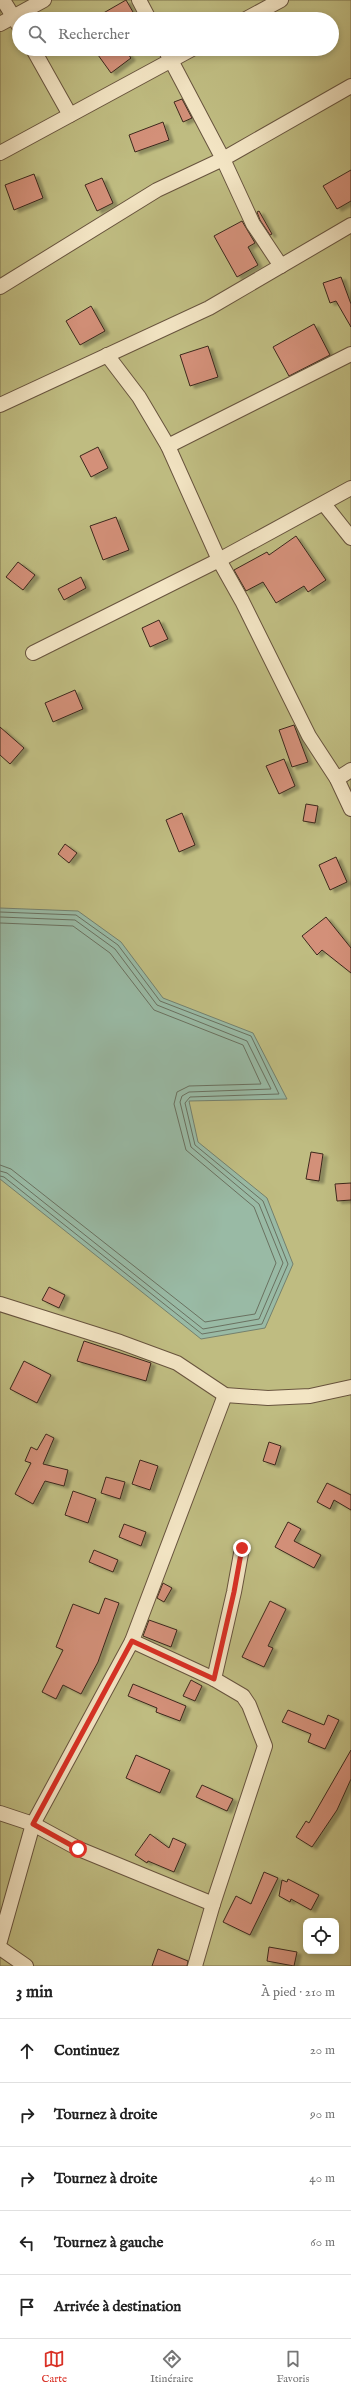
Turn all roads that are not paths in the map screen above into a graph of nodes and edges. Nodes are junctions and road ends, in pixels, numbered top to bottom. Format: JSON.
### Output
{"nodes":[{"id":1,"x":3,"y":0,"type":"edge"},
{"id":2,"x":44,"y":0,"type":"edge"},
{"id":3,"x":139,"y":0,"type":"edge"},
{"id":4,"x":281,"y":0,"type":"edge"},
{"id":5,"x":29,"y":12,"type":"edge"},
{"id":6,"x":145,"y":12,"type":"edge"},
{"id":7,"x":259,"y":12,"type":"edge"},
{"id":8,"x":12,"y":15,"type":"edge"},
{"id":9,"x":12,"y":22,"type":"edge"},
{"id":10,"x":0,"y":24,"type":"edge"},
{"id":11,"x":36,"y":56,"type":"edge"},
{"id":12,"x":166,"y":56,"type":"edge"},
{"id":13,"x":169,"y":56,"type":"edge"},
{"id":14,"x":351,"y":86,"type":"edge"},
{"id":15,"x":70,"y":115,"type":"junction"},
{"id":16,"x":0,"y":153,"type":"edge"},
{"id":17,"x":223,"y":158,"type":"junction"},
{"id":18,"x":351,"y":225,"type":"edge"},
{"id":19,"x":281,"y":266,"type":"junction"},
{"id":20,"x":0,"y":287,"type":"edge"},
{"id":21,"x":351,"y":354,"type":"edge"},
{"id":22,"x":108,"y":355,"type":"junction"},
{"id":23,"x":0,"y":405,"type":"edge"},
{"id":24,"x":168,"y":446,"type":"junction"},
{"id":25,"x":351,"y":488,"type":"edge"},
{"id":26,"x":324,"y":504,"type":"junction"},
{"id":27,"x":351,"y":538,"type":"edge"},
{"id":28,"x":219,"y":560,"type":"junction"},
{"id":29,"x":33,"y":653,"type":"dead end"},
{"id":30,"x":351,"y":770,"type":"edge"},
{"id":31,"x":337,"y":779,"type":"junction"},
{"id":32,"x":351,"y":809,"type":"edge"},
{"id":33,"x":0,"y":1304,"type":"edge"},
{"id":34,"x":351,"y":1388,"type":"edge"},
{"id":35,"x":225,"y":1395,"type":"junction"},
{"id":36,"x":242,"y":1548,"type":"dead end"},
{"id":37,"x":132,"y":1641,"type":"junction"},
{"id":38,"x":214,"y":1679,"type":"junction"},
{"id":39,"x":0,"y":1813,"type":"edge"},
{"id":40,"x":33,"y":1824,"type":"junction"},
{"id":41,"x":213,"y":1904,"type":"junction"},
{"id":42,"x":0,"y":1941,"type":"edge"},
{"id":43,"x":0,"y":1948,"type":"edge"},
{"id":44,"x":26,"y":1966,"type":"edge"},
{"id":45,"x":195,"y":1966,"type":"edge"}],
"edges":[{"from":1,"to":8,"type":"street"},
{"from":2,"to":5,"type":"street"},
{"from":3,"to":6,"type":"street"},
{"from":4,"to":7,"type":"street"},
{"from":9,"to":10,"type":"street"},
{"from":11,"to":15,"type":"street"},
{"from":12,"to":15,"type":"street"},
{"from":13,"to":17,"type":"street"},
{"from":14,"to":17,"type":"street"},
{"from":15,"to":16,"type":"street"},
{"from":17,"to":19,"type":"street"},
{"from":17,"to":20,"type":"street"},
{"from":18,"to":19,"type":"street"},
{"from":19,"to":22,"type":"street"},
{"from":21,"to":24,"type":"street"},
{"from":22,"to":23,"type":"street"},
{"from":22,"to":24,"type":"street"},
{"from":24,"to":28,"type":"street"},
{"from":25,"to":26,"type":"street"},
{"from":26,"to":27,"type":"street"},
{"from":26,"to":28,"type":"street"},
{"from":28,"to":29,"type":"street"},
{"from":28,"to":31,"type":"street"},
{"from":30,"to":31,"type":"street"},
{"from":31,"to":32,"type":"street"},
{"from":33,"to":35,"type":"street"},
{"from":34,"to":35,"type":"street"},
{"from":35,"to":37,"type":"street"},
{"from":36,"to":38,"type":"street"},
{"from":37,"to":38,"type":"street"},
{"from":37,"to":40,"type":"street"},
{"from":38,"to":41,"type":"street"},
{"from":39,"to":40,"type":"street"},
{"from":40,"to":41,"type":"street"},
{"from":40,"to":42,"type":"street"},
{"from":41,"to":45,"type":"street"},
{"from":43,"to":44,"type":"street"}]}
